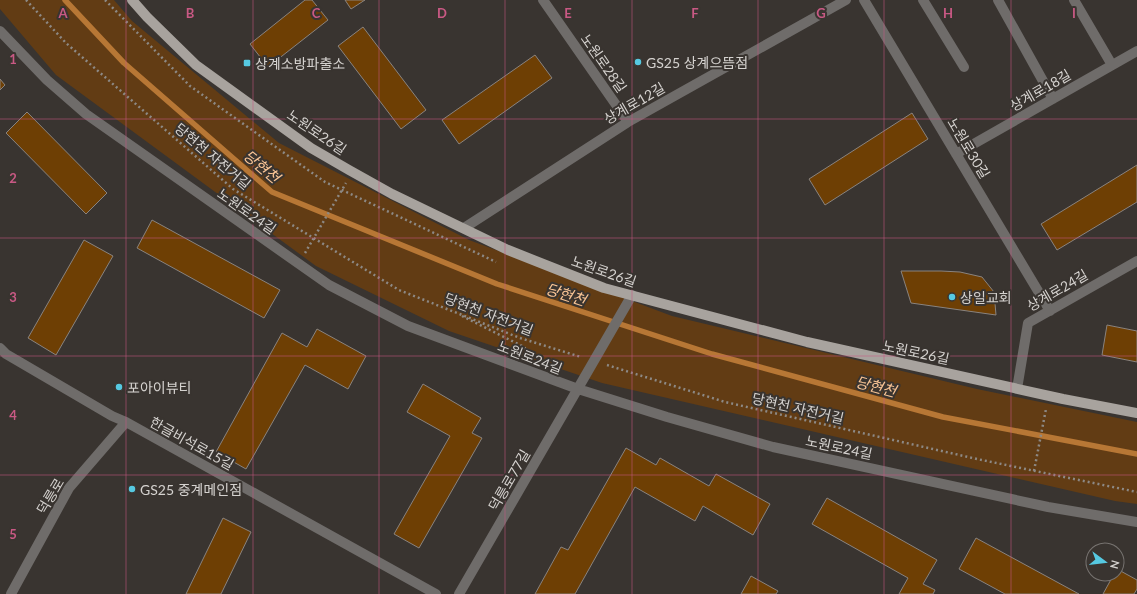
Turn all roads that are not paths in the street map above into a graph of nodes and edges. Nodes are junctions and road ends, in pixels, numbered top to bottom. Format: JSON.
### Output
{"nodes":[{"id":1,"x":132,"y":0,"type":"edge"},
{"id":2,"x":543,"y":0,"type":"edge"},
{"id":3,"x":846,"y":0,"type":"edge"},
{"id":4,"x":864,"y":0,"type":"edge"},
{"id":5,"x":923,"y":0,"type":"edge"},
{"id":6,"x":998,"y":0,"type":"edge"},
{"id":7,"x":1074,"y":0,"type":"edge"},
{"id":8,"x":0,"y":31,"type":"edge"},
{"id":9,"x":1137,"y":50,"type":"edge"},
{"id":10,"x":1112,"y":65,"type":"junction"},
{"id":11,"x":964,"y":67,"type":"dead end"},
{"id":12,"x":1053,"y":99,"type":"junction"},
{"id":13,"x":628,"y":122,"type":"junction"},
{"id":14,"x":956,"y":154,"type":"junction"},
{"id":15,"x":464,"y":228,"type":"junction"},
{"id":16,"x":1137,"y":261,"type":"edge"},
{"id":17,"x":630,"y":299,"type":"junction"},
{"id":18,"x":1050,"y":310,"type":"junction"},
{"id":19,"x":0,"y":348,"type":"edge"},
{"id":20,"x":578,"y":389,"type":"junction"},
{"id":21,"x":1017,"y":389,"type":"junction"},
{"id":22,"x":1137,"y":413,"type":"edge"},
{"id":23,"x":126,"y":422,"type":"junction"},
{"id":24,"x":1137,"y":522,"type":"edge"},
{"id":25,"x":11,"y":594,"type":"edge"},
{"id":26,"x":436,"y":594,"type":"edge"},
{"id":27,"x":459,"y":594,"type":"edge"}],
"edges":[{"from":1,"to":15,"type":"main road","name":"노원로26길"},
{"from":2,"to":13,"type":"street","name":"노원로28길"},
{"from":3,"to":13,"type":"street","name":"상계로12길"},
{"from":4,"to":14,"type":"street","name":"노원로30길"},
{"from":5,"to":11,"type":"street"},
{"from":6,"to":12,"type":"street"},
{"from":7,"to":10,"type":"street"},
{"from":8,"to":20,"type":"street","name":"노원로24길"},
{"from":9,"to":10,"type":"street","name":"상계로18길"},
{"from":10,"to":12,"type":"street","name":"상계로18길"},
{"from":12,"to":14,"type":"street","name":"상계로18길"},
{"from":13,"to":15,"type":"street","name":"상계로12길"},
{"from":14,"to":18,"type":"street","name":"노원로30길"},
{"from":15,"to":17,"type":"main road","name":"노원로26길"},
{"from":16,"to":18,"type":"street","name":"상계로24길"},
{"from":17,"to":20,"type":"street","name":"덕릉로77길"},
{"from":17,"to":21,"type":"main road","name":"노원로26길"},
{"from":18,"to":21,"type":"street","name":"상계로24길"},
{"from":19,"to":23,"type":"street","name":"한글비석로15길"},
{"from":20,"to":24,"type":"street","name":"노원로24길"},
{"from":20,"to":27,"type":"street","name":"덕릉로77길"},
{"from":21,"to":22,"type":"main road","name":"노원로26길"},
{"from":23,"to":25,"type":"street","name":"덕릉로"},
{"from":23,"to":26,"type":"street","name":"한글비석로15길"}]}
